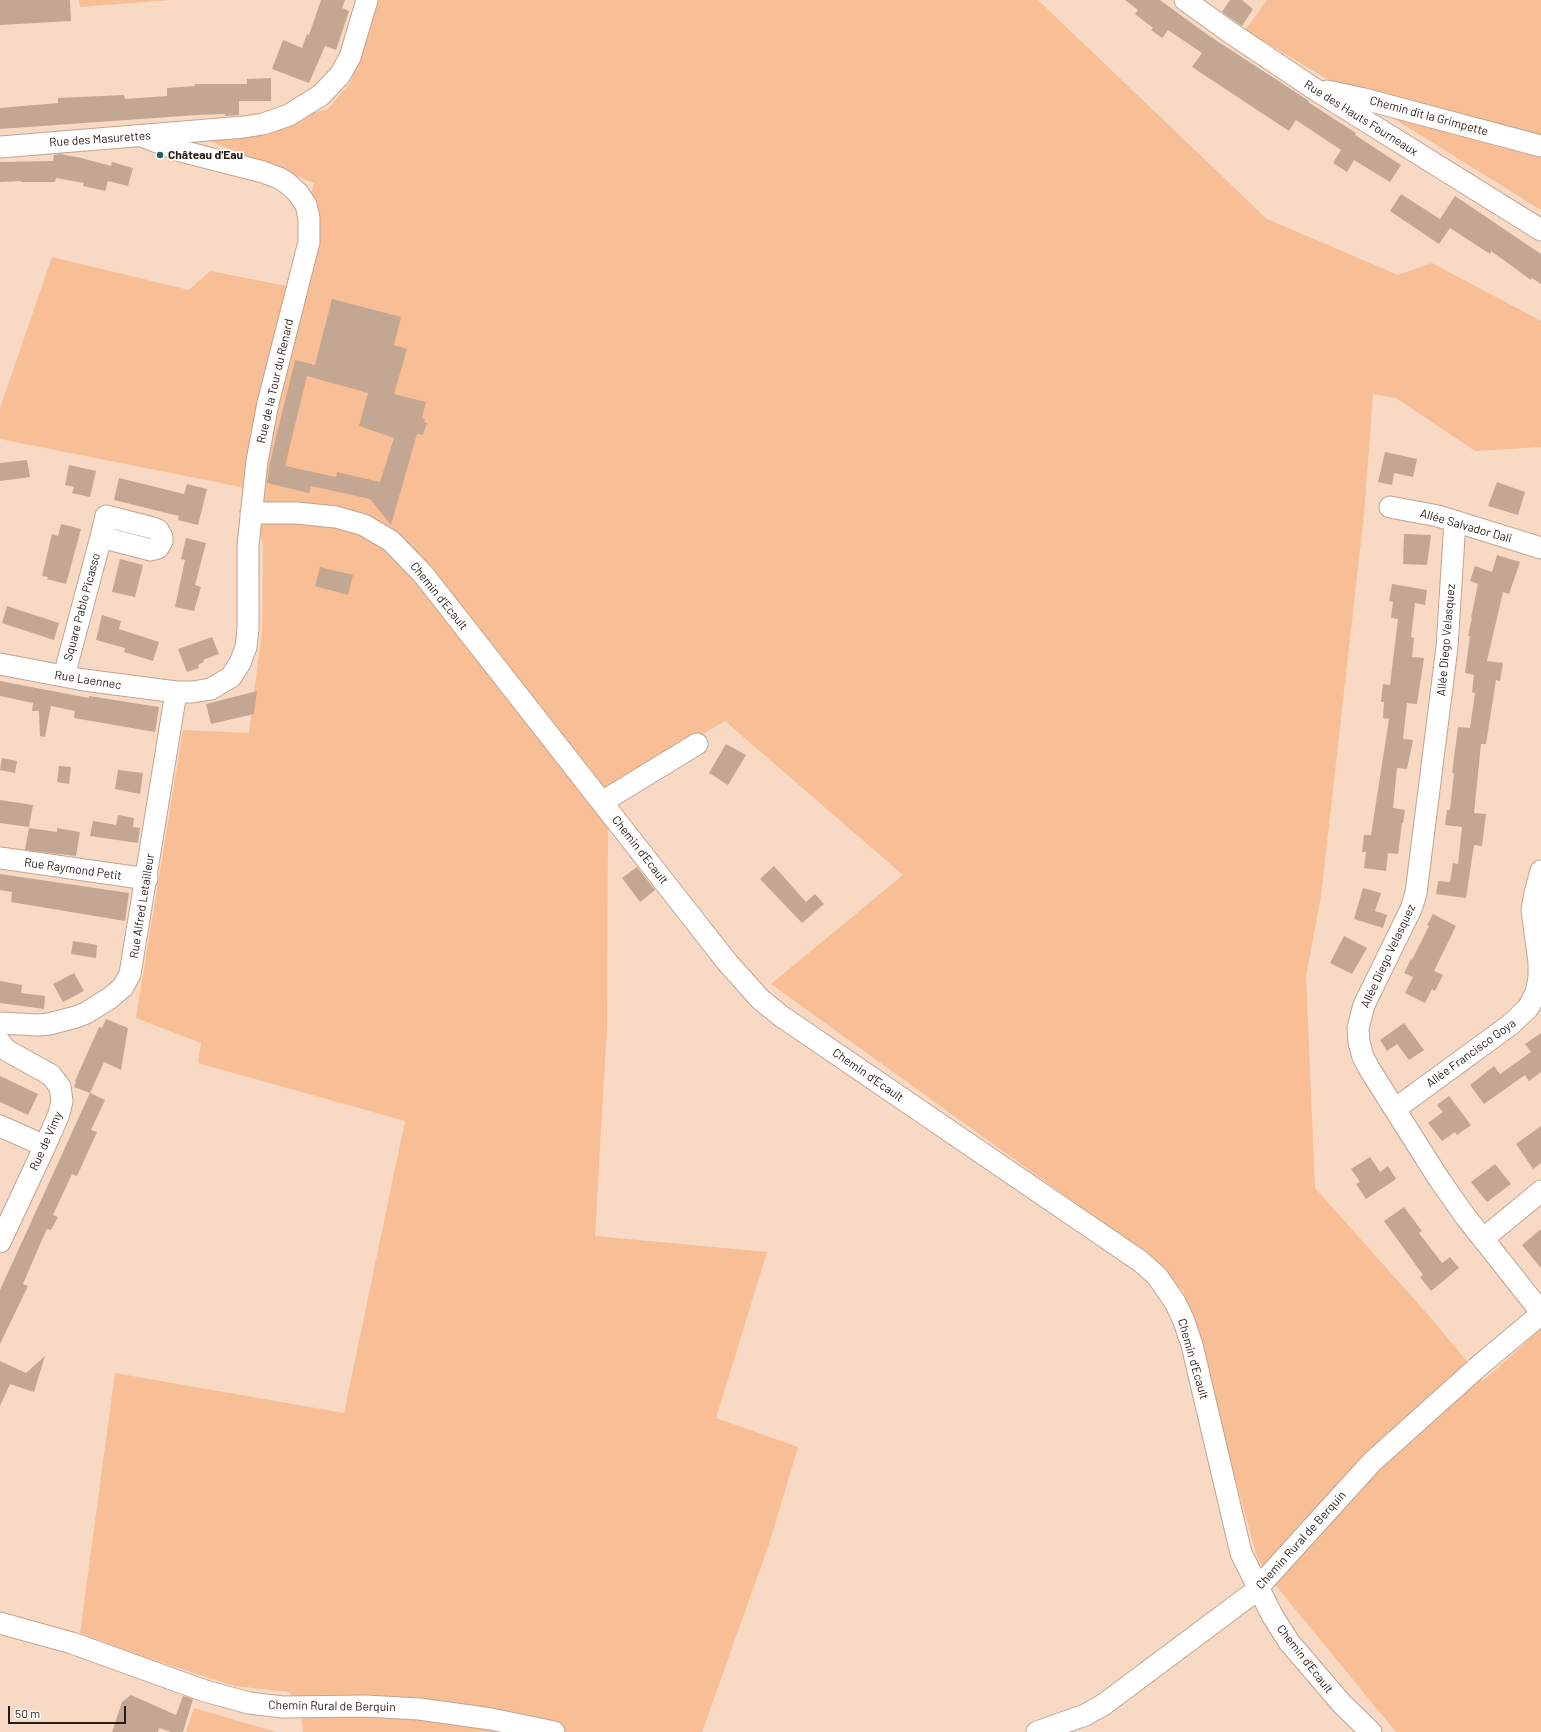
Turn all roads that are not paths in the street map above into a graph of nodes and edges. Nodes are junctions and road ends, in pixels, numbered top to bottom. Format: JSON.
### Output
{"nodes":[{"id":1,"x":367,"y":0,"type":"edge"},
{"id":2,"x":1185,"y":0,"type":"edge"},
{"id":3,"x":1316,"y":90,"type":"junction"},
{"id":4,"x":144,"y":136,"type":"junction"},
{"id":5,"x":1541,"y":146,"type":"edge"},
{"id":6,"x":0,"y":147,"type":"edge"},
{"id":7,"x":1541,"y":230,"type":"edge"},
{"id":8,"x":1390,"y":507,"type":"dead end"},
{"id":9,"x":251,"y":514,"type":"junction"},
{"id":10,"x":1455,"y":521,"type":"junction"},
{"id":11,"x":101,"y":537,"type":"dead end"},
{"id":12,"x":1541,"y":548,"type":"edge"},
{"id":13,"x":0,"y":664,"type":"edge"},
{"id":14,"x":64,"y":676,"type":"junction"},
{"id":15,"x":176,"y":692,"type":"junction"},
{"id":16,"x":697,"y":744,"type":"dead end"},
{"id":17,"x":602,"y":802,"type":"junction"},
{"id":18,"x":0,"y":858,"type":"edge"},
{"id":19,"x":1541,"y":871,"type":"edge"},
{"id":20,"x":147,"y":879,"type":"junction"},
{"id":21,"x":0,"y":1023,"type":"edge"},
{"id":22,"x":0,"y":1042,"type":"edge"},
{"id":23,"x":1395,"y":1109,"type":"junction"},
{"id":24,"x":0,"y":1126,"type":"edge"},
{"id":25,"x":45,"y":1146,"type":"junction"},
{"id":26,"x":1541,"y":1191,"type":"edge"},
{"id":27,"x":1483,"y":1239,"type":"junction"},
{"id":28,"x":0,"y":1242,"type":"edge"},
{"id":29,"x":1541,"y":1313,"type":"edge"},
{"id":30,"x":1259,"y":1587,"type":"junction"},
{"id":31,"x":0,"y":1623,"type":"edge"},
{"id":32,"x":554,"y":1732,"type":"edge"},
{"id":33,"x":1037,"y":1732,"type":"edge"},
{"id":34,"x":1371,"y":1732,"type":"edge"}],
"edges":[{"from":1,"to":4,"type":"street","name":"Rue des Masurettes"},
{"from":2,"to":3,"type":"street","name":"Rue des Hauts Fourneaux"},
{"from":3,"to":5,"type":"street","name":"Chemin dit la Grimpette"},
{"from":3,"to":7,"type":"street","name":"Rue des Hauts Fourneaux"},
{"from":4,"to":6,"type":"street","name":"Rue des Masurettes"},
{"from":4,"to":9,"type":"street","name":"Rue de la Tour du Renard"},
{"from":8,"to":10,"type":"street","name":"Allée Salvador Dali"},
{"from":9,"to":15,"type":"street","name":"Rue de la Tour du Renard"},
{"from":9,"to":17,"type":"street","name":"Chemin d'Ecault"},
{"from":10,"to":12,"type":"street","name":"Allée Salvador Dali"},
{"from":10,"to":23,"type":"street","name":"Allée Diego Velasquez"},
{"from":11,"to":14,"type":"street","name":"Square Pablo Picasso"},
{"from":13,"to":14,"type":"street","name":"Rue Laennec"},
{"from":14,"to":15,"type":"street","name":"Rue Laennec"},
{"from":15,"to":20,"type":"street","name":"Rue Alfred Letailleur"},
{"from":16,"to":17,"type":"street"},
{"from":17,"to":30,"type":"street","name":"Chemin d'Ecault"},
{"from":18,"to":20,"type":"street","name":"Rue Raymond Petit"},
{"from":19,"to":23,"type":"street","name":"Allée Francisco Goya"},
{"from":20,"to":21,"type":"street","name":"Rue Alfred Letailleur"},
{"from":22,"to":25,"type":"street","name":"Rue de Vimy"},
{"from":23,"to":27,"type":"street","name":"Allée Diego Velasquez"},
{"from":24,"to":25,"type":"street"},
{"from":25,"to":28,"type":"street","name":"Rue de Vimy"},
{"from":26,"to":27,"type":"street"},
{"from":27,"to":29,"type":"street","name":"Allée Diego Velasquez"},
{"from":29,"to":30,"type":"street","name":"Chemin Rural de Berquin"},
{"from":30,"to":33,"type":"street","name":"Chemin Rural de Berquin"},
{"from":30,"to":34,"type":"street","name":"Chemin d'Ecault"},
{"from":31,"to":32,"type":"street","name":"Chemin Rural de Berquin"}]}
